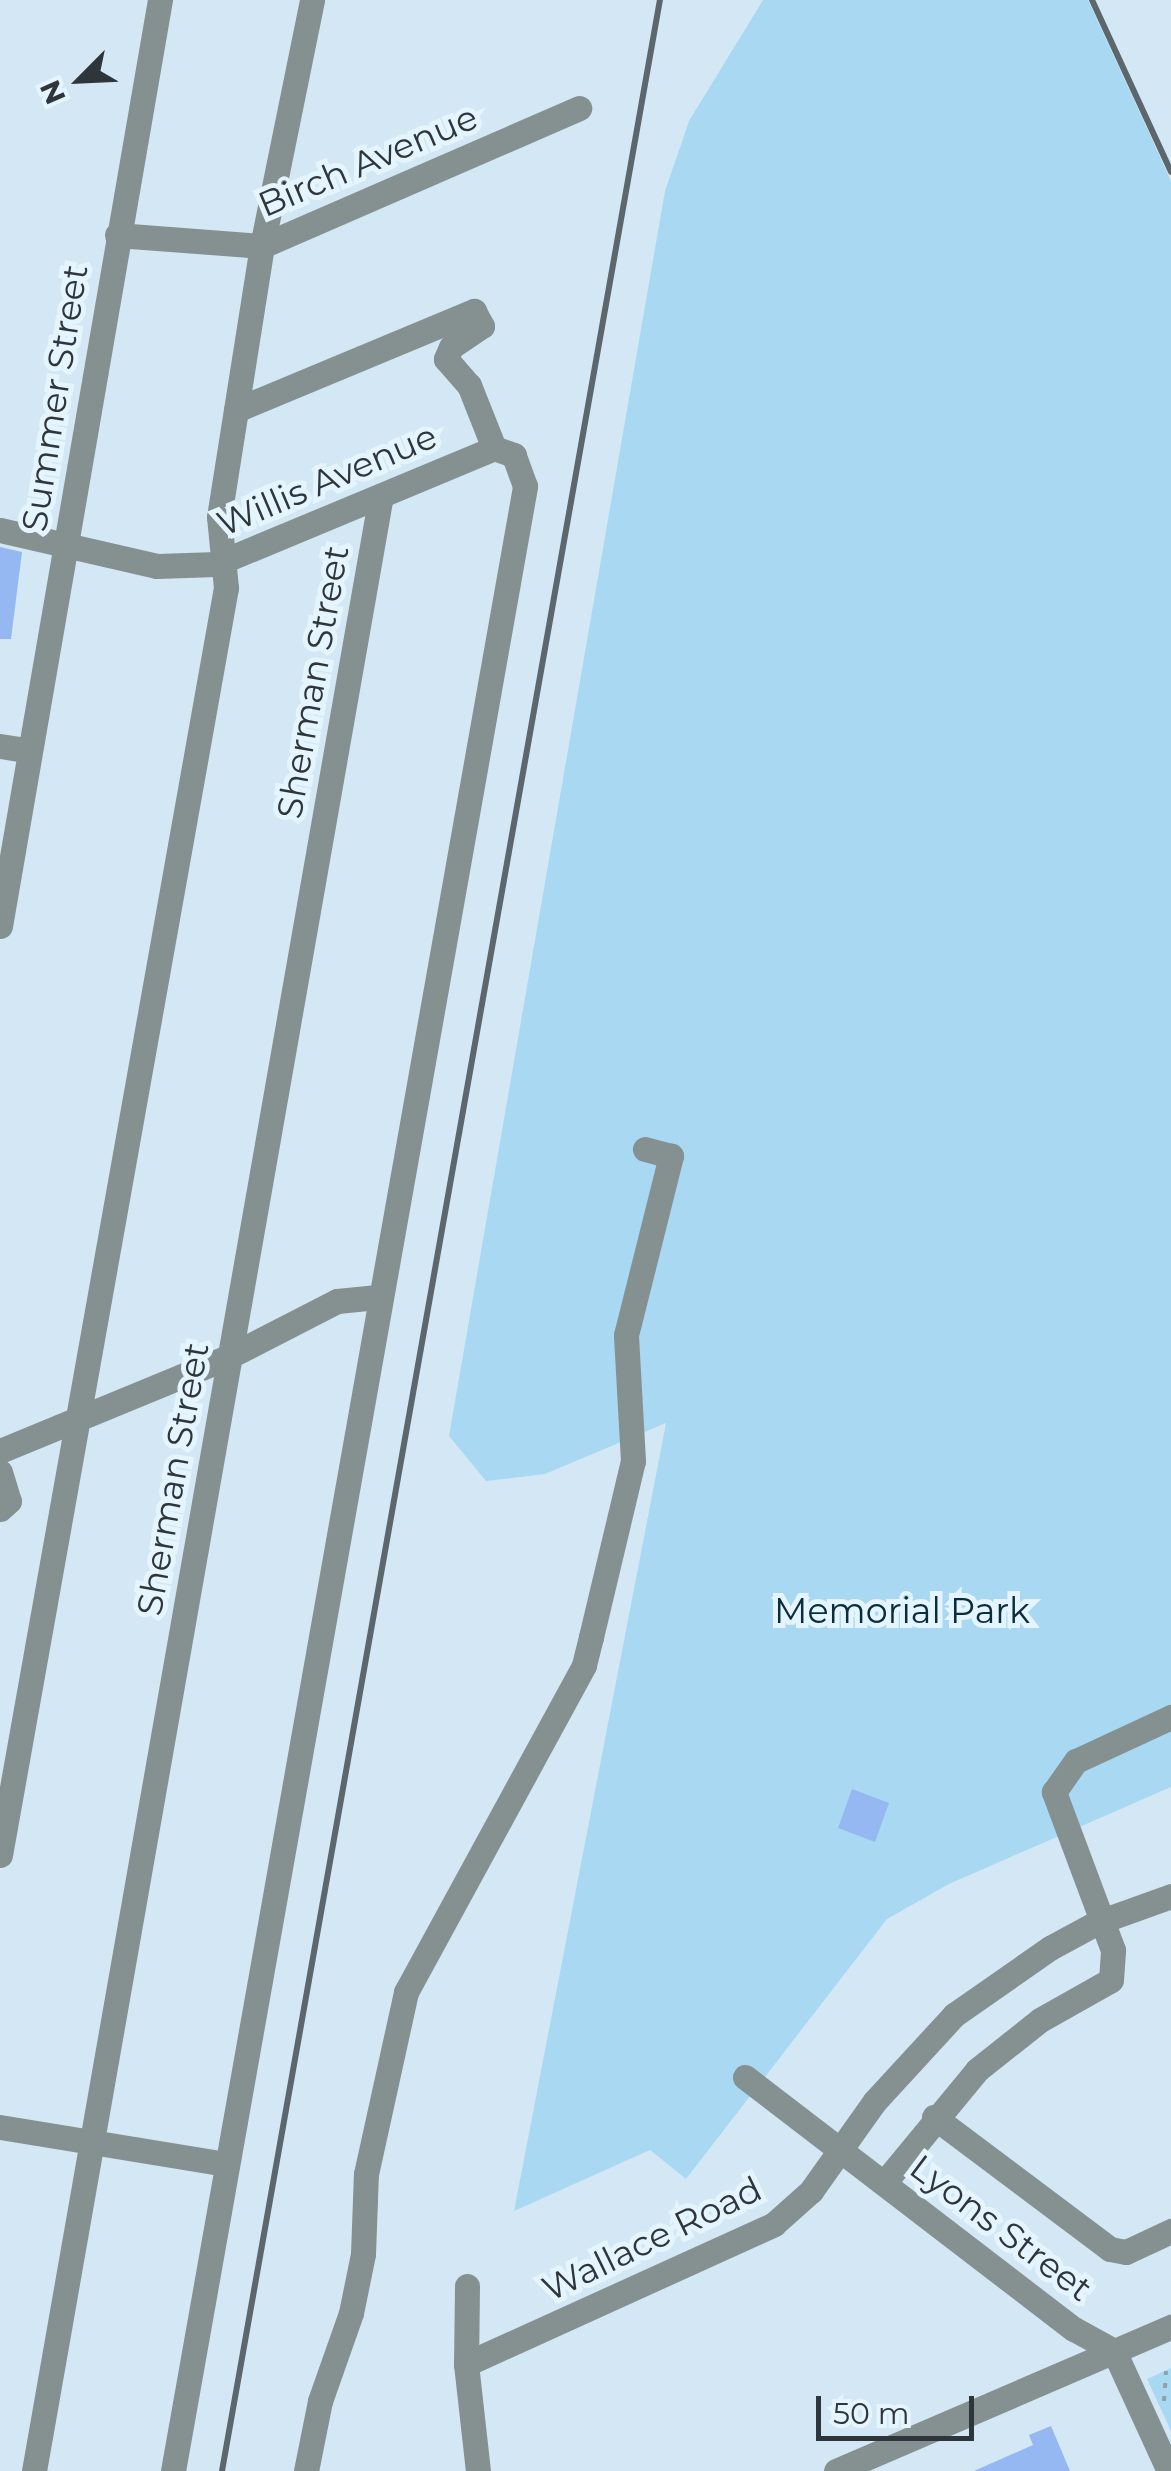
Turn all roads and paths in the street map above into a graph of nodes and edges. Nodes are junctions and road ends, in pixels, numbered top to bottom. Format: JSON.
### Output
{"nodes":[{"id":1,"x":185,"y":0,"type":"edge"},
{"id":2,"x":312,"y":0,"type":"edge"},
{"id":3,"x":159,"y":6,"type":"edge"},
{"id":4,"x":579,"y":108,"type":"dead end"},
{"id":5,"x":118,"y":235,"type":"junction"},
{"id":6,"x":262,"y":246,"type":"junction"},
{"id":7,"x":236,"y":410,"type":"junction"},
{"id":8,"x":494,"y":448,"type":"junction"},
{"id":9,"x":380,"y":500,"type":"junction"},
{"id":10,"x":0,"y":530,"type":"edge"},
{"id":11,"x":65,"y":550,"type":"junction"},
{"id":12,"x":225,"y":562,"type":"junction"},
{"id":13,"x":0,"y":746,"type":"edge"},
{"id":14,"x":30,"y":751,"type":"junction"},
{"id":15,"x":0,"y":926,"type":"edge"},
{"id":16,"x":645,"y":1149,"type":"dead end"},
{"id":17,"x":378,"y":1297,"type":"junction"},
{"id":18,"x":230,"y":1356,"type":"junction"},
{"id":19,"x":76,"y":1420,"type":"junction"},
{"id":20,"x":0,"y":1451,"type":"edge"},
{"id":21,"x":0,"y":1472,"type":"edge"},
{"id":22,"x":0,"y":1509,"type":"edge"},
{"id":23,"x":1171,"y":1718,"type":"edge"},
{"id":24,"x":0,"y":1855,"type":"edge"},
{"id":25,"x":1171,"y":1896,"type":"edge"},
{"id":26,"x":1102,"y":1921,"type":"junction"},
{"id":27,"x":745,"y":2076,"type":"dead end"},
{"id":28,"x":934,"y":2117,"type":"junction"},
{"id":29,"x":0,"y":2127,"type":"edge"},
{"id":30,"x":90,"y":2143,"type":"junction"},
{"id":31,"x":842,"y":2151,"type":"junction"},
{"id":32,"x":226,"y":2164,"type":"junction"},
{"id":33,"x":884,"y":2184,"type":"junction"},
{"id":34,"x":1171,"y":2231,"type":"edge"},
{"id":35,"x":467,"y":2286,"type":"dead end"},
{"id":36,"x":1171,"y":2327,"type":"edge"},
{"id":37,"x":1114,"y":2351,"type":"junction"},
{"id":38,"x":466,"y":2364,"type":"junction"},
{"id":39,"x":1166,"y":2371,"type":"dead end"},
{"id":40,"x":1164,"y":2426,"type":"edge"},
{"id":41,"x":34,"y":2471,"type":"edge"},
{"id":42,"x":173,"y":2471,"type":"edge"},
{"id":43,"x":306,"y":2471,"type":"edge"},
{"id":44,"x":478,"y":2471,"type":"edge"},
{"id":45,"x":836,"y":2471,"type":"edge"},
{"id":46,"x":1169,"y":2471,"type":"edge"}],
"edges":[{"from":1,"to":3,"type":"street"},
{"from":2,"to":6,"type":"street"},
{"from":3,"to":5,"type":"street","name":"Summer Street"},
{"from":4,"to":6,"type":"street","name":"Birch Avenue"},
{"from":5,"to":6,"type":"street","name":"Birch Avenue"},
{"from":5,"to":11,"type":"street","name":"Summer Street"},
{"from":6,"to":7,"type":"street"},
{"from":7,"to":8,"type":"street"},
{"from":7,"to":12,"type":"street"},
{"from":8,"to":9,"type":"street","name":"Willis Avenue"},
{"from":8,"to":17,"type":"street"},
{"from":9,"to":12,"type":"street","name":"Willis Avenue"},
{"from":9,"to":18,"type":"street","name":"Sherman Street"},
{"from":10,"to":11,"type":"street","name":"Willis Avenue"},
{"from":11,"to":12,"type":"street","name":"Willis Avenue"},
{"from":11,"to":14,"type":"street","name":"Summer Street"},
{"from":12,"to":19,"type":"street"},
{"from":13,"to":14,"type":"street"},
{"from":14,"to":15,"type":"street","name":"Summer Street"},
{"from":16,"to":43,"type":"street"},
{"from":17,"to":18,"type":"street"},
{"from":17,"to":32,"type":"street"},
{"from":18,"to":19,"type":"street"},
{"from":18,"to":30,"type":"street","name":"Sherman Street"},
{"from":19,"to":20,"type":"street"},
{"from":19,"to":24,"type":"street"},
{"from":21,"to":22,"type":"street"},
{"from":23,"to":26,"type":"street"},
{"from":25,"to":26,"type":"street","name":"Wallace Road"},
{"from":26,"to":28,"type":"street"},
{"from":26,"to":31,"type":"street","name":"Wallace Road"},
{"from":27,"to":31,"type":"street","name":"Lyons Street"},
{"from":28,"to":33,"type":"street"},
{"from":28,"to":34,"type":"street"},
{"from":29,"to":30,"type":"street"},
{"from":30,"to":32,"type":"street"},
{"from":30,"to":41,"type":"street","name":"Sherman Street"},
{"from":31,"to":33,"type":"street","name":"Lyons Street"},
{"from":31,"to":38,"type":"street","name":"Wallace Road"},
{"from":32,"to":42,"type":"street"},
{"from":33,"to":37,"type":"street","name":"Lyons Street"},
{"from":35,"to":38,"type":"street"},
{"from":36,"to":37,"type":"street"},
{"from":37,"to":40,"type":"street"},
{"from":37,"to":45,"type":"street"},
{"from":38,"to":44,"type":"street"},
{"from":39,"to":40,"type":"path"},
{"from":40,"to":46,"type":"street"}]}
